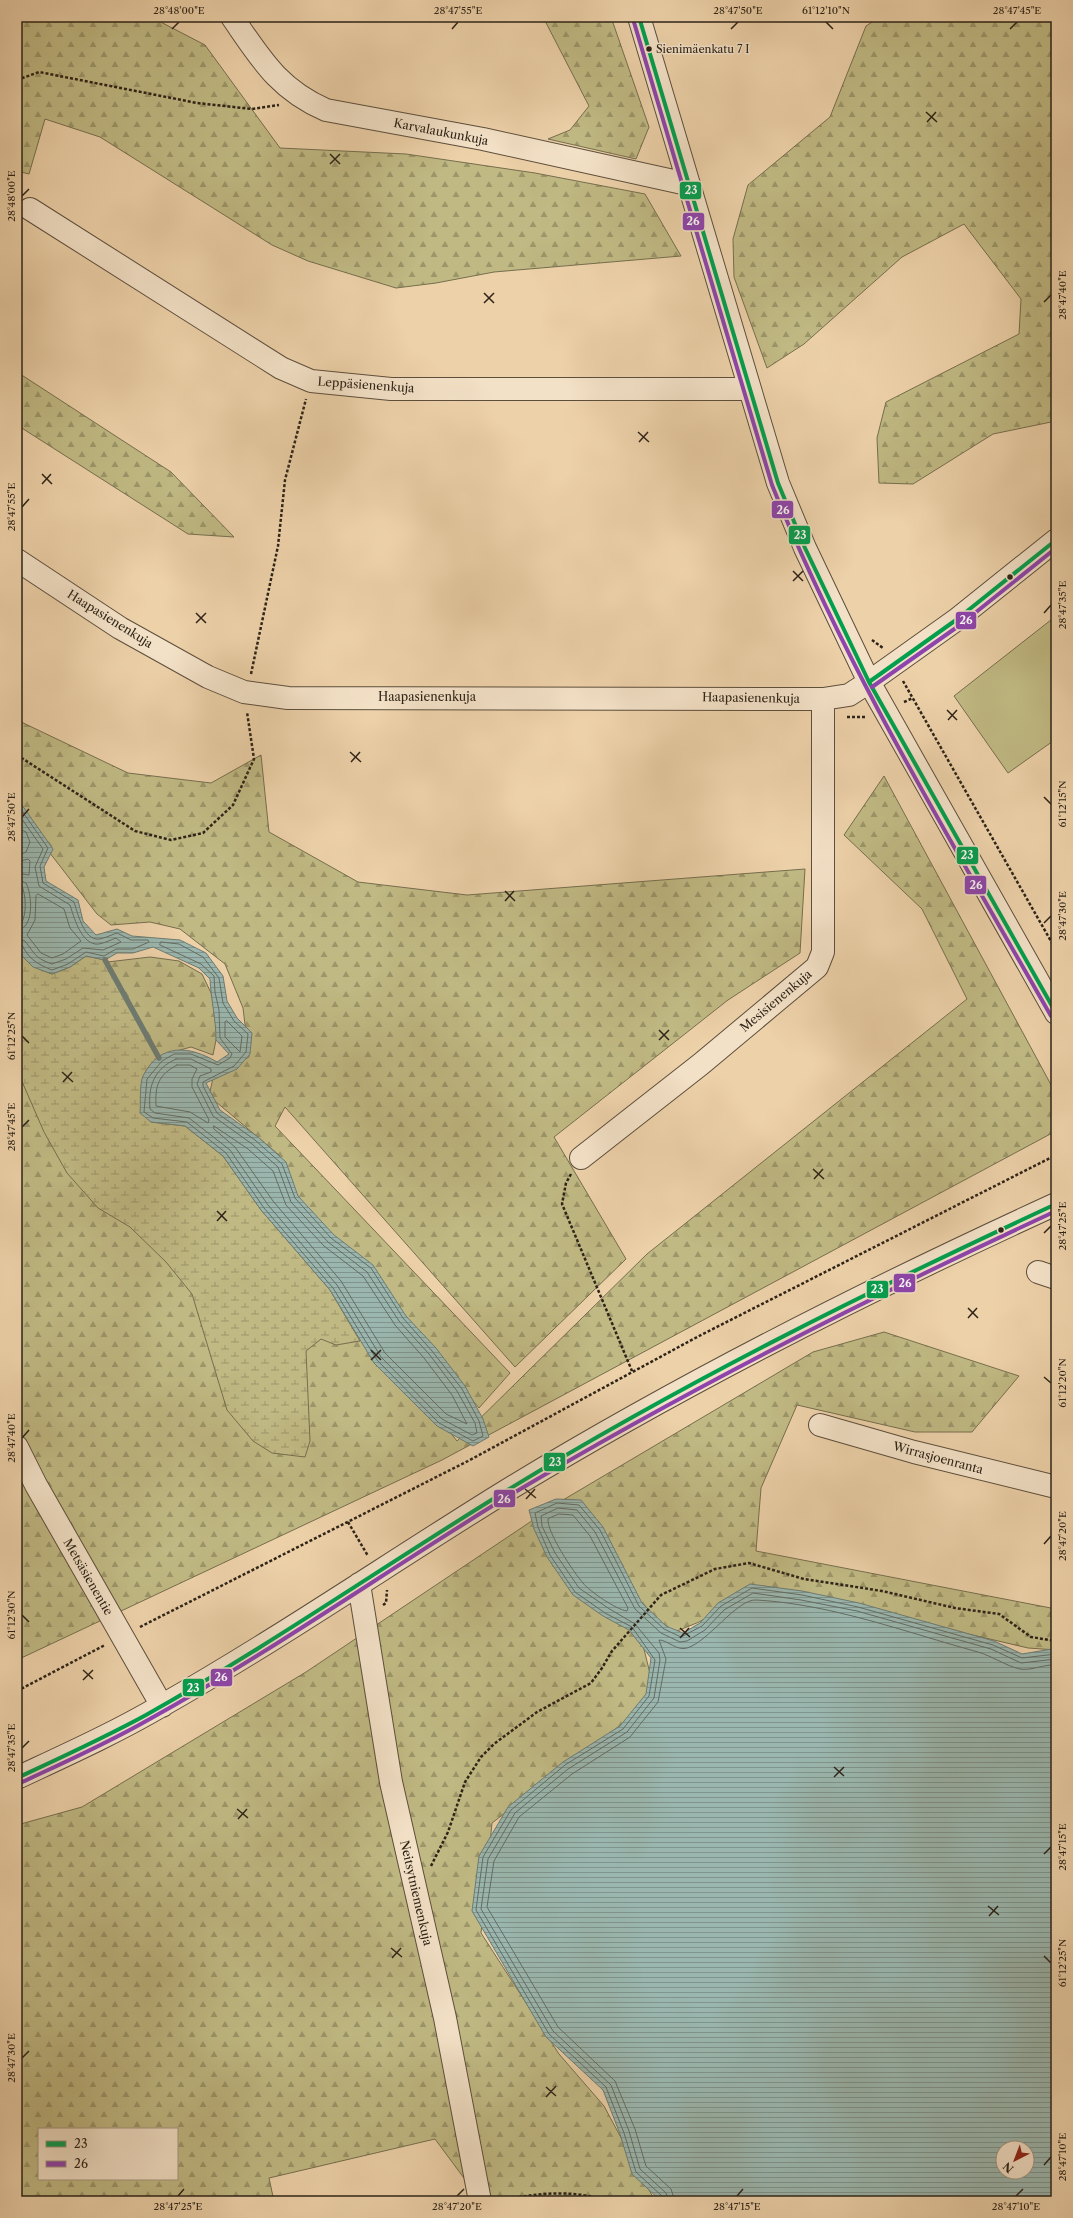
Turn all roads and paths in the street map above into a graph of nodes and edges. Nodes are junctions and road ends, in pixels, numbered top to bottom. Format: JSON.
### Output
{"nodes":[{"id":1,"x":232,"y":17,"type":"edge"},
{"id":2,"x":639,"y":17,"type":"edge"},
{"id":3,"x":17,"y":80,"type":"edge"},
{"id":4,"x":305,"y":101,"type":"junction"},
{"id":5,"x":688,"y":184,"type":"junction"},
{"id":6,"x":30,"y":209,"type":"dead end"},
{"id":7,"x":311,"y":381,"type":"junction"},
{"id":8,"x":750,"y":389,"type":"junction"},
{"id":9,"x":1053,"y":547,"type":"edge"},
{"id":10,"x":17,"y":560,"type":"edge"},
{"id":11,"x":893,"y":665,"type":"junction"},
{"id":12,"x":869,"y":682,"type":"junction"},
{"id":13,"x":246,"y":692,"type":"junction"},
{"id":14,"x":823,"y":699,"type":"junction"},
{"id":15,"x":17,"y":755,"type":"edge"},
{"id":16,"x":1056,"y":950,"type":"edge"},
{"id":17,"x":1056,"y":1013,"type":"edge"},
{"id":18,"x":1056,"y":1155,"type":"edge"},
{"id":19,"x":581,"y":1158,"type":"joint"},
{"id":20,"x":1056,"y":1204,"type":"edge"},
{"id":21,"x":632,"y":1371,"type":"junction"},
{"id":22,"x":820,"y":1425,"type":"dead end"},
{"id":23,"x":17,"y":1447,"type":"edge"},
{"id":24,"x":1056,"y":1487,"type":"edge"},
{"id":25,"x":359,"y":1584,"type":"junction"},
{"id":26,"x":122,"y":1636,"type":"junction"},
{"id":27,"x":1056,"y":1641,"type":"edge"},
{"id":28,"x":17,"y":1691,"type":"edge"},
{"id":29,"x":162,"y":1706,"type":"junction"},
{"id":30,"x":17,"y":1778,"type":"edge"},
{"id":31,"x":417,"y":1896,"type":"junction"},
{"id":32,"x":480,"y":2201,"type":"edge"},
{"id":33,"x":496,"y":2201,"type":"edge"},
{"id":34,"x":608,"y":2201,"type":"edge"}],
"edges":[{"from":1,"to":4,"type":"street","name":"Karvalaukunkuja"},
{"from":2,"to":5,"type":"street"},
{"from":3,"to":4,"type":"path"},
{"from":4,"to":5,"type":"street","name":"Karvalaukunkuja"},
{"from":5,"to":8,"type":"street"},
{"from":6,"to":7,"type":"street","name":"Leppäsienenkuja"},
{"from":7,"to":8,"type":"street","name":"Leppäsienenkuja"},
{"from":7,"to":13,"type":"path"},
{"from":8,"to":12,"type":"street"},
{"from":9,"to":11,"type":"street","name":"Haapasienenkuja"},
{"from":10,"to":13,"type":"street","name":"Haapasienenkuja"},
{"from":11,"to":12,"type":"street","name":"Haapasienenkuja"},
{"from":11,"to":16,"type":"path"},
{"from":12,"to":14,"type":"street","name":"Haapasienenkuja"},
{"from":12,"to":17,"type":"street"},
{"from":13,"to":14,"type":"street","name":"Haapasienenkuja"},
{"from":13,"to":15,"type":"path"},
{"from":14,"to":19,"type":"street","name":"Mesisienenkuja"},
{"from":18,"to":21,"type":"path"},
{"from":19,"to":21,"type":"path"},
{"from":20,"to":25,"type":"street"},
{"from":21,"to":26,"type":"path"},
{"from":22,"to":24,"type":"street","name":"Wirrasjoenranta"},
{"from":23,"to":26,"type":"street","name":"Metsäsienentie"},
{"from":25,"to":29,"type":"street"},
{"from":25,"to":31,"type":"street","name":"Neitsytniemenkuja"},
{"from":26,"to":28,"type":"path"},
{"from":26,"to":29,"type":"street","name":"Metsäsienentie"},
{"from":27,"to":31,"type":"path"},
{"from":29,"to":30,"type":"street"},
{"from":31,"to":32,"type":"street","name":"Neitsytniemenkuja"},
{"from":33,"to":34,"type":"path"}]}
